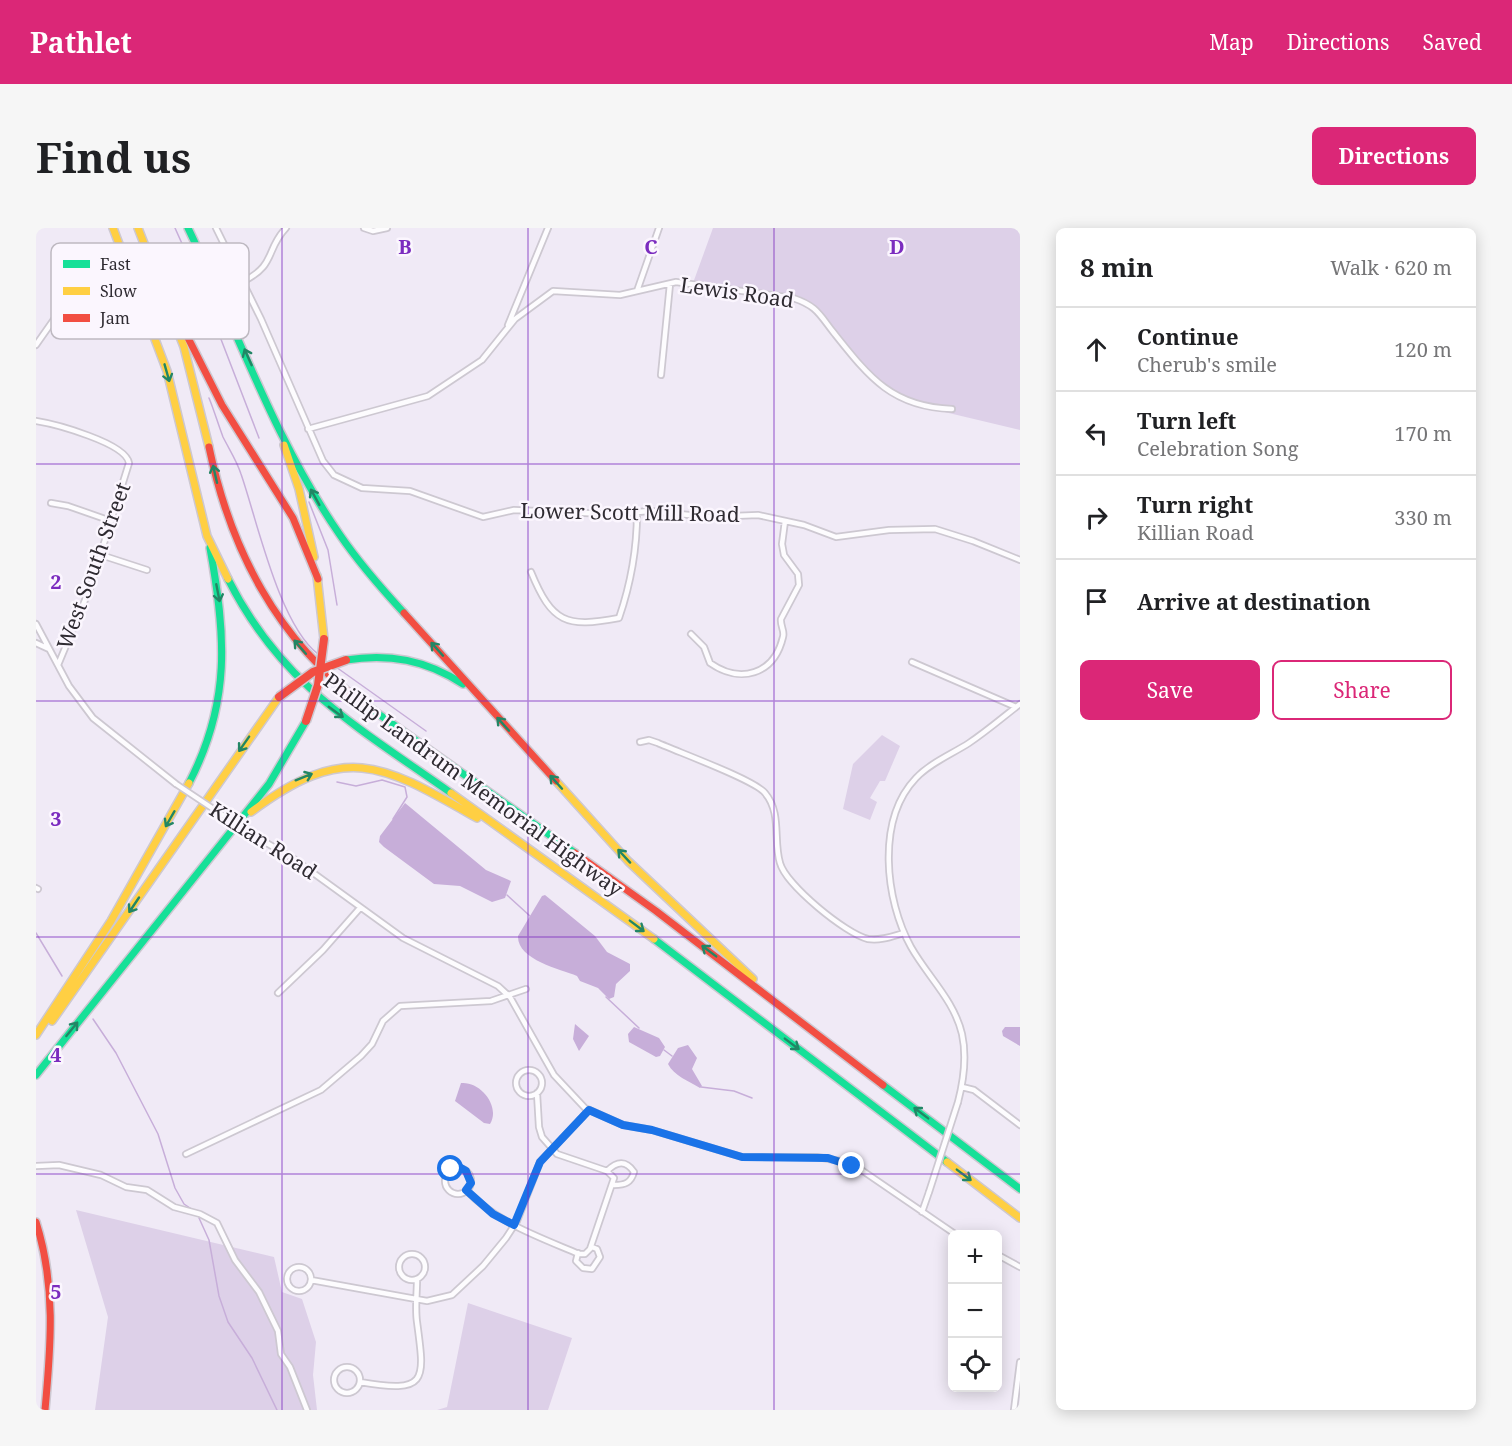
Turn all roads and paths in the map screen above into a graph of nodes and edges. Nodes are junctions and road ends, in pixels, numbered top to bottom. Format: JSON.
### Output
{"nodes":[{"id":1,"x":113,"y":228,"type":"edge"},
{"id":2,"x":138,"y":228,"type":"edge"},
{"id":3,"x":188,"y":228,"type":"edge"},
{"id":4,"x":216,"y":228,"type":"edge"},
{"id":5,"x":286,"y":228,"type":"edge"},
{"id":6,"x":363,"y":228,"type":"edge"},
{"id":7,"x":387,"y":228,"type":"edge"},
{"id":8,"x":549,"y":228,"type":"edge"},
{"id":9,"x":659,"y":228,"type":"edge"},
{"id":10,"x":119,"y":243,"type":"edge"},
{"id":11,"x":144,"y":243,"type":"edge"},
{"id":12,"x":195,"y":243,"type":"edge"},
{"id":13,"x":223,"y":243,"type":"edge"},
{"id":14,"x":249,"y":279,"type":"edge"},
{"id":15,"x":670,"y":284,"type":"junction"},
{"id":16,"x":637,"y":291,"type":"junction"},
{"id":17,"x":249,"y":296,"type":"edge"},
{"id":18,"x":51,"y":324,"type":"edge"},
{"id":19,"x":506,"y":330,"type":"junction"},
{"id":20,"x":155,"y":339,"type":"edge"},
{"id":21,"x":181,"y":339,"type":"edge"},
{"id":22,"x":188,"y":339,"type":"edge"},
{"id":23,"x":239,"y":339,"type":"edge"},
{"id":24,"x":36,"y":345,"type":"edge"},
{"id":25,"x":661,"y":375,"type":"dead end"},
{"id":26,"x":952,"y":409,"type":"dead end"},
{"id":27,"x":272,"y":411,"type":"junction"},
{"id":28,"x":36,"y":421,"type":"edge"},
{"id":29,"x":308,"y":429,"type":"junction"},
{"id":30,"x":51,"y":503,"type":"dead end"},
{"id":31,"x":637,"y":513,"type":"junction"},
{"id":32,"x":111,"y":521,"type":"junction"},
{"id":33,"x":785,"y":521,"type":"junction"},
{"id":34,"x":207,"y":536,"type":"junction"},
{"id":35,"x":101,"y":555,"type":"junction"},
{"id":36,"x":1020,"y":561,"type":"edge"},
{"id":37,"x":147,"y":570,"type":"dead end"},
{"id":38,"x":531,"y":572,"type":"dead end"},
{"id":39,"x":318,"y":579,"type":"junction"},
{"id":40,"x":36,"y":624,"type":"edge"},
{"id":41,"x":691,"y":634,"type":"dead end"},
{"id":42,"x":36,"y":644,"type":"edge"},
{"id":43,"x":49,"y":649,"type":"junction"},
{"id":44,"x":912,"y":662,"type":"dead end"},
{"id":45,"x":58,"y":665,"type":"junction"},
{"id":46,"x":475,"y":693,"type":"junction"},
{"id":47,"x":1018,"y":705,"type":"edge"},
{"id":48,"x":640,"y":742,"type":"dead end"},
{"id":49,"x":239,"y":822,"type":"junction"},
{"id":50,"x":521,"y":843,"type":"junction"},
{"id":51,"x":360,"y":908,"type":"junction"},
{"id":52,"x":904,"y":933,"type":"junction"},
{"id":53,"x":526,"y":989,"type":"dead end"},
{"id":54,"x":278,"y":993,"type":"dead end"},
{"id":55,"x":510,"y":997,"type":"junction"},
{"id":56,"x":789,"y":1012,"type":"junction"},
{"id":57,"x":36,"y":1035,"type":"edge"},
{"id":58,"x":36,"y":1040,"type":"edge"},
{"id":59,"x":36,"y":1075,"type":"edge"},
{"id":60,"x":962,"y":1087,"type":"junction"},
{"id":61,"x":537,"y":1093,"type":"junction"},
{"id":62,"x":589,"y":1110,"type":"junction"},
{"id":63,"x":1020,"y":1125,"type":"edge"},
{"id":64,"x":551,"y":1149,"type":"junction"},
{"id":65,"x":186,"y":1154,"type":"dead end"},
{"id":66,"x":36,"y":1166,"type":"edge"},
{"id":67,"x":607,"y":1171,"type":"junction"},
{"id":68,"x":614,"y":1185,"type":"junction"},
{"id":69,"x":1020,"y":1189,"type":"edge"},
{"id":70,"x":466,"y":1190,"type":"junction"},
{"id":71,"x":922,"y":1212,"type":"junction"},
{"id":72,"x":1020,"y":1218,"type":"edge"},
{"id":73,"x":36,"y":1222,"type":"edge"},
{"id":74,"x":514,"y":1225,"type":"junction"},
{"id":75,"x":949,"y":1230,"type":"edge"},
{"id":76,"x":592,"y":1247,"type":"junction"},
{"id":77,"x":578,"y":1253,"type":"junction"},
{"id":78,"x":1002,"y":1257,"type":"edge"},
{"id":79,"x":1020,"y":1267,"type":"edge"},
{"id":80,"x":417,"y":1279,"type":"junction"},
{"id":81,"x":310,"y":1280,"type":"junction"},
{"id":82,"x":418,"y":1300,"type":"junction"},
{"id":83,"x":1020,"y":1362,"type":"edge"},
{"id":84,"x":360,"y":1382,"type":"junction"},
{"id":85,"x":45,"y":1410,"type":"edge"},
{"id":86,"x":308,"y":1410,"type":"edge"},
{"id":87,"x":1014,"y":1410,"type":"edge"}],
"edges":[{"from":1,"to":10,"type":"main road","name":"Phillip Landrum Memorial Highway","one_way":true},
{"from":2,"to":11,"type":"main road","name":"Phillip Landrum Memorial Highway"},
{"from":12,"to":3,"type":"main road","one_way":true},
{"from":4,"to":13,"type":"street","name":"Lower Scott Mill Road"},
{"from":5,"to":14,"type":"street"},
{"from":6,"to":7,"type":"street"},
{"from":8,"to":19,"type":"street"},
{"from":9,"to":16,"type":"street"},
{"from":15,"to":16,"type":"street","name":"Lewis Road"},
{"from":15,"to":25,"type":"street"},
{"from":15,"to":26,"type":"street","name":"Lewis Road"},
{"from":16,"to":19,"type":"street","name":"Lewis Road"},
{"from":17,"to":29,"type":"street","name":"Lower Scott Mill Road"},
{"from":18,"to":24,"type":"street"},
{"from":19,"to":29,"type":"street","name":"Lewis Road"},
{"from":20,"to":34,"type":"main road","name":"Phillip Landrum Memorial Highway","one_way":true},
{"from":56,"to":21,"type":"main road","name":"Phillip Landrum Memorial Highway","one_way":true},
{"from":22,"to":39,"type":"main road"},
{"from":27,"to":23,"type":"main road","one_way":true},
{"from":27,"to":39,"type":"main road"},
{"from":46,"to":27,"type":"main road","one_way":true},
{"from":28,"to":32,"type":"street","name":"West South Street"},
{"from":29,"to":31,"type":"street","name":"Lower Scott Mill Road"},
{"from":30,"to":32,"type":"street"},
{"from":31,"to":33,"type":"street","name":"Lower Scott Mill Road"},
{"from":31,"to":38,"type":"street"},
{"from":32,"to":35,"type":"street","name":"West South Street"},
{"from":33,"to":36,"type":"street","name":"Lower Scott Mill Road"},
{"from":33,"to":41,"type":"street"},
{"from":34,"to":50,"type":"main road","name":"Phillip Landrum Memorial Highway","one_way":true},
{"from":34,"to":57,"type":"main road","one_way":true},
{"from":35,"to":37,"type":"street"},
{"from":35,"to":45,"type":"street","name":"West South Street"},
{"from":39,"to":49,"type":"main road","bridge":true},
{"from":40,"to":43,"type":"street","name":"Killian Road"},
{"from":42,"to":43,"type":"street"},
{"from":43,"to":45,"type":"street","name":"Killian Road"},
{"from":44,"to":47,"type":"street"},
{"from":45,"to":51,"type":"street","name":"Killian Road","bridge":true},
{"from":56,"to":46,"type":"main road","one_way":true},
{"from":46,"to":58,"type":"main road","one_way":true,"bridge":true},
{"from":47,"to":52,"type":"street"},
{"from":48,"to":52,"type":"street"},
{"from":49,"to":50,"type":"main road","one_way":true},
{"from":59,"to":49,"type":"main road","one_way":true},
{"from":50,"to":72,"type":"main road","name":"Phillip Landrum Memorial Highway","one_way":true},
{"from":51,"to":54,"type":"street"},
{"from":51,"to":55,"type":"street","name":"Killian Road"},
{"from":52,"to":60,"type":"street"},
{"from":53,"to":55,"type":"street"},
{"from":55,"to":62,"type":"street","name":"Killian Road"},
{"from":55,"to":65,"type":"street"},
{"from":69,"to":56,"type":"main road","name":"Phillip Landrum Memorial Highway","one_way":true},
{"from":60,"to":63,"type":"street"},
{"from":60,"to":71,"type":"street","bridge":true},
{"from":61,"to":61,"type":"street"},
{"from":61,"to":64,"type":"street"},
{"from":62,"to":64,"type":"street"},
{"from":62,"to":71,"type":"street","name":"Killian Road"},
{"from":64,"to":67,"type":"street"},
{"from":64,"to":74,"type":"street"},
{"from":66,"to":86,"type":"street"},
{"from":67,"to":68,"type":"street"},
{"from":67,"to":68,"type":"street"},
{"from":68,"to":76,"type":"street"},
{"from":70,"to":70,"type":"street"},
{"from":70,"to":74,"type":"street"},
{"from":71,"to":75,"type":"street","name":"Killian Road"},
{"from":73,"to":85,"type":"main road"},
{"from":74,"to":77,"type":"street"},
{"from":74,"to":82,"type":"street"},
{"from":76,"to":77,"type":"street"},
{"from":76,"to":77,"type":"street"},
{"from":78,"to":79,"type":"street"},
{"from":80,"to":80,"type":"street"},
{"from":80,"to":82,"type":"street"},
{"from":81,"to":81,"type":"street"},
{"from":81,"to":82,"type":"street"},
{"from":82,"to":84,"type":"street"},
{"from":83,"to":87,"type":"street"},
{"from":84,"to":84,"type":"street"}]}
